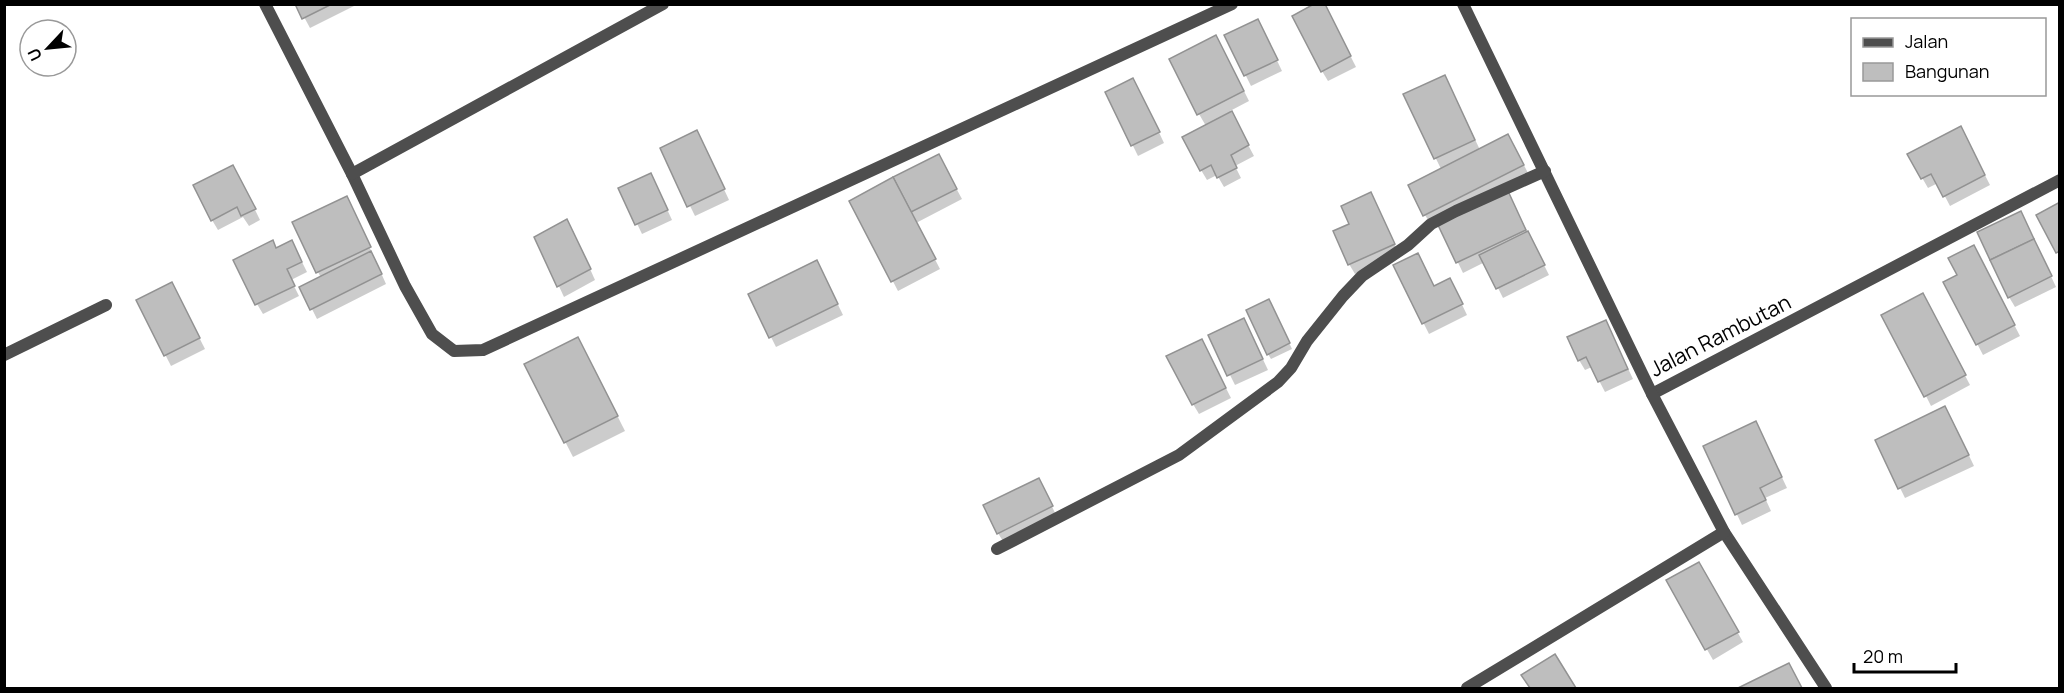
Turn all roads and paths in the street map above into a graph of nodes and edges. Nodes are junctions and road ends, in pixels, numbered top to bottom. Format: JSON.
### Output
{"nodes":[{"id":1,"x":265,"y":4,"type":"edge"},
{"id":2,"x":663,"y":4,"type":"edge"},
{"id":3,"x":1232,"y":4,"type":"edge"},
{"id":4,"x":1463,"y":4,"type":"edge"},
{"id":5,"x":1545,"y":171,"type":"junction"},
{"id":6,"x":352,"y":174,"type":"junction"},
{"id":7,"x":2060,"y":180,"type":"edge"},
{"id":8,"x":106,"y":304,"type":"dead end"},
{"id":9,"x":4,"y":355,"type":"edge"},
{"id":10,"x":1652,"y":394,"type":"junction"},
{"id":11,"x":1724,"y":532,"type":"junction"},
{"id":12,"x":998,"y":549,"type":"dead end"},
{"id":13,"x":1467,"y":688,"type":"edge"},
{"id":14,"x":1826,"y":688,"type":"edge"}],
"edges":[{"from":1,"to":6,"type":"street"},
{"from":2,"to":6,"type":"street"},
{"from":3,"to":6,"type":"street"},
{"from":4,"to":5,"type":"street","name":"Jalan Rambutan"},
{"from":5,"to":10,"type":"street","name":"Jalan Rambutan"},
{"from":5,"to":12,"type":"street"},
{"from":7,"to":10,"type":"street","name":"Jalan Rambutan"},
{"from":8,"to":9,"type":"street"},
{"from":10,"to":11,"type":"street"},
{"from":11,"to":13,"type":"street"},
{"from":11,"to":14,"type":"street"}]}
